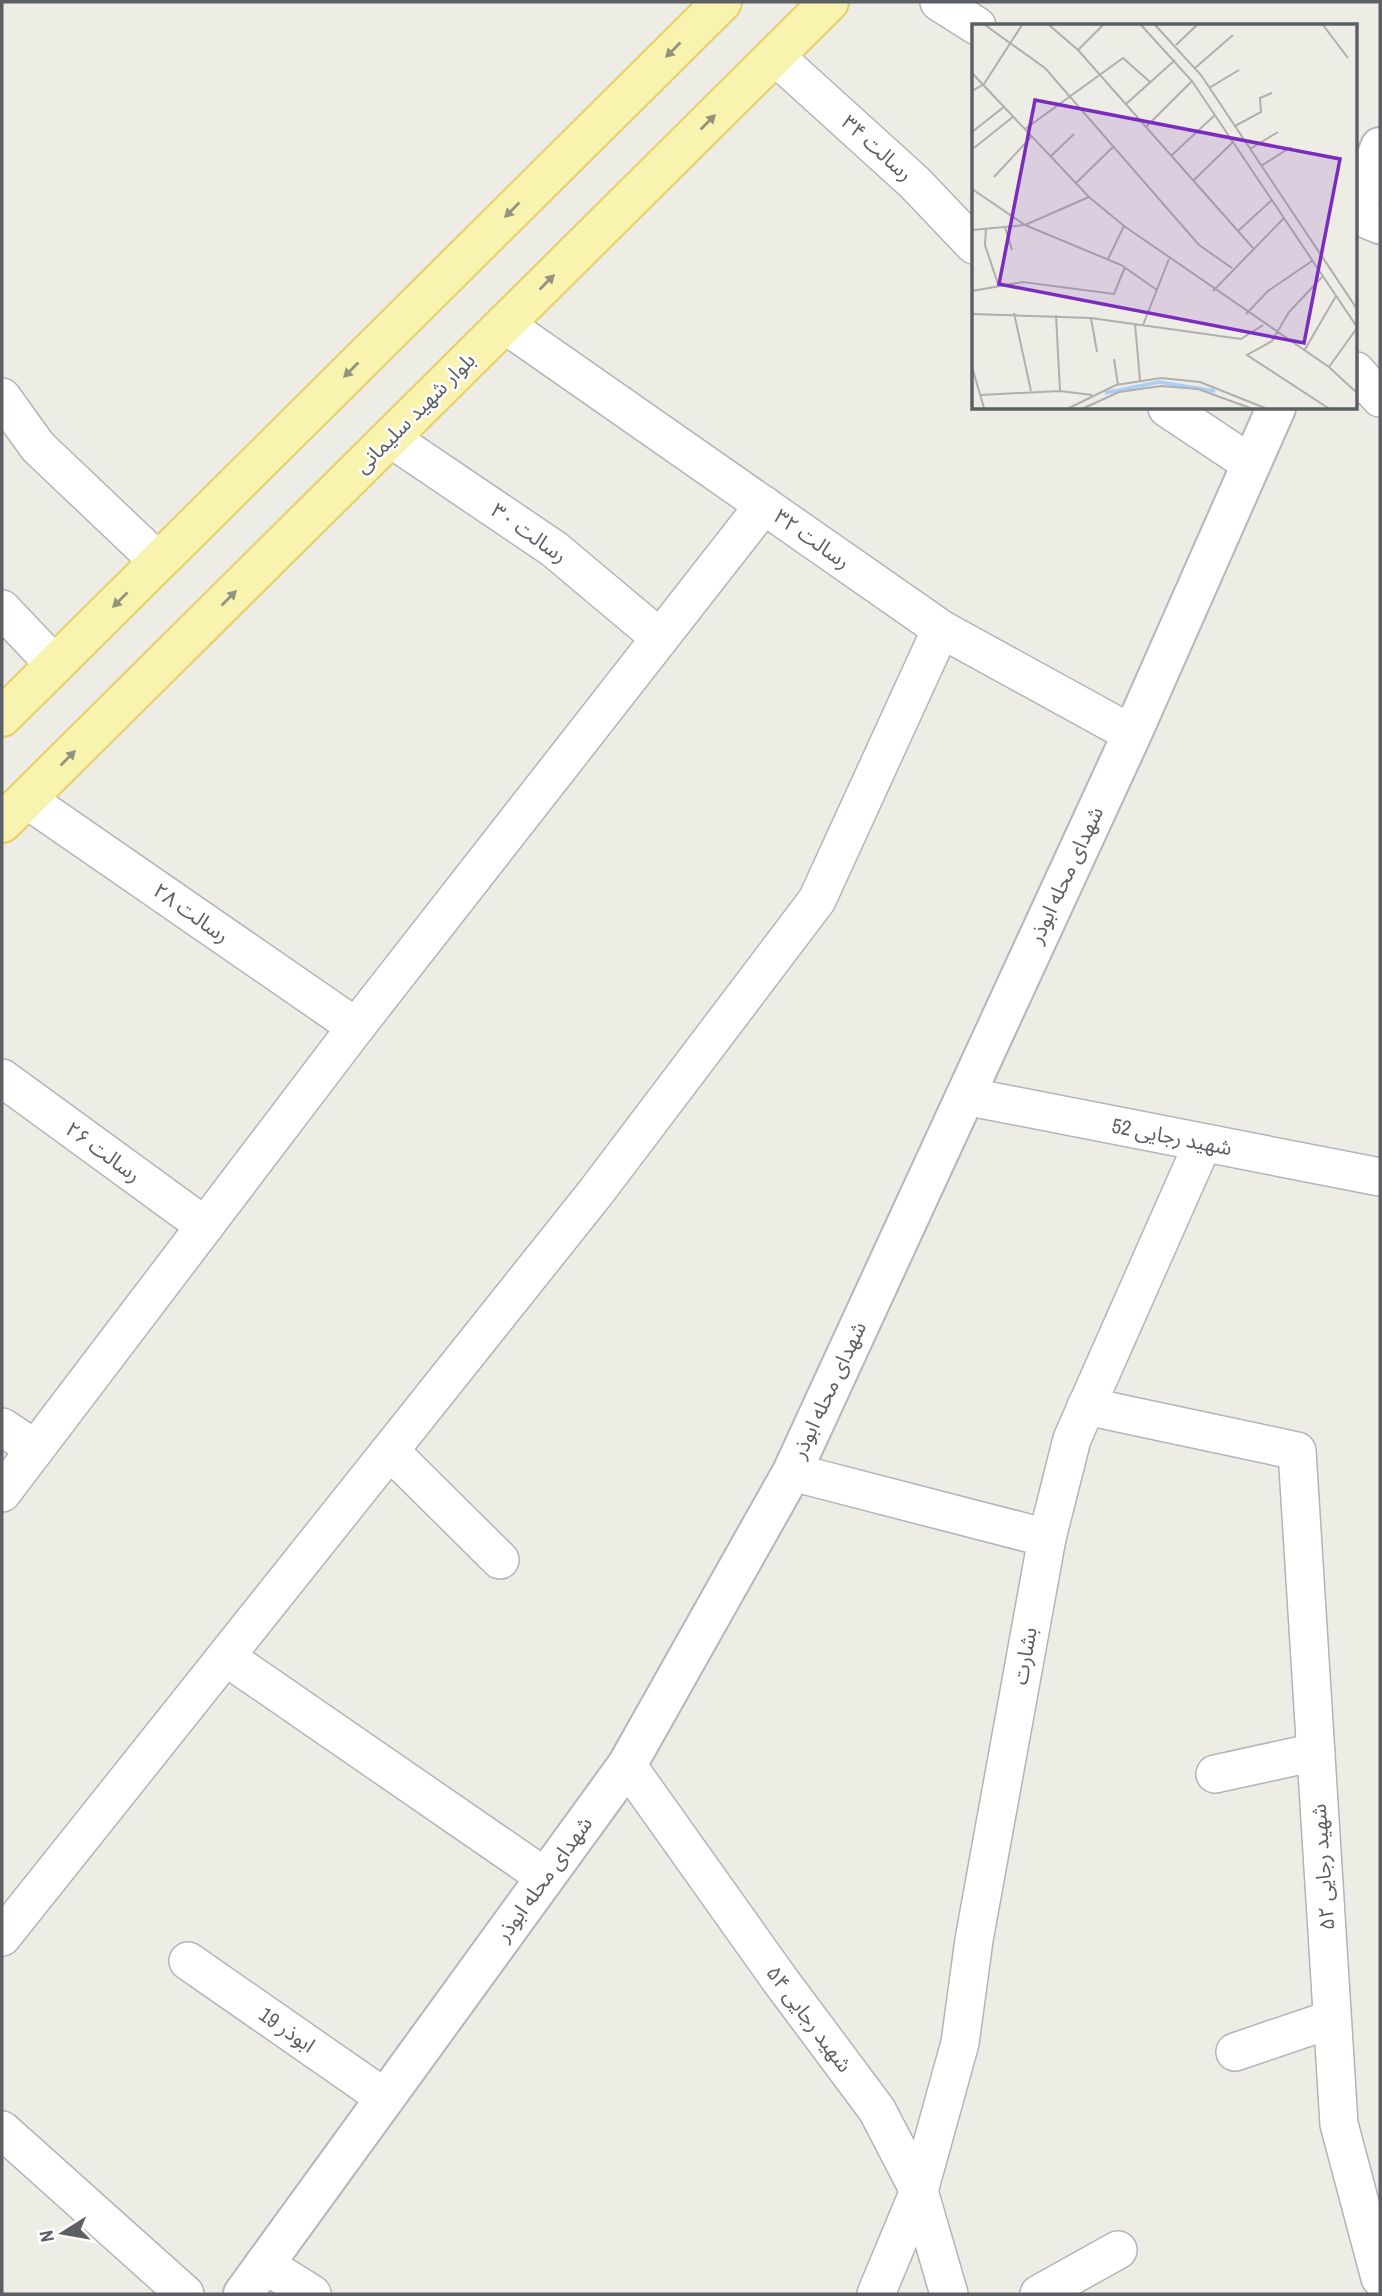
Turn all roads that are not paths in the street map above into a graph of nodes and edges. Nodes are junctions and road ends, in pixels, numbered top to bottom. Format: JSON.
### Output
{"nodes":[{"id":1,"x":722,"y":2,"type":"edge"},
{"id":2,"x":829,"y":2,"type":"edge"},
{"id":3,"x":939,"y":2,"type":"edge"},
{"id":4,"x":974,"y":24,"type":"edge"},
{"id":5,"x":775,"y":56,"type":"junction"},
{"id":6,"x":1380,"y":148,"type":"edge"},
{"id":7,"x":1358,"y":207,"type":"edge"},
{"id":8,"x":1358,"y":213,"type":"edge"},
{"id":9,"x":1380,"y":225,"type":"edge"},
{"id":10,"x":972,"y":243,"type":"edge"},
{"id":11,"x":504,"y":324,"type":"junction"},
{"id":12,"x":1358,"y":373,"type":"edge"},
{"id":13,"x":2,"y":397,"type":"edge"},
{"id":14,"x":1380,"y":398,"type":"edge"},
{"id":15,"x":1170,"y":410,"type":"edge"},
{"id":16,"x":1275,"y":410,"type":"edge"},
{"id":17,"x":390,"y":438,"type":"junction"},
{"id":18,"x":1251,"y":464,"type":"junction"},
{"id":19,"x":764,"y":505,"type":"junction"},
{"id":20,"x":158,"y":561,"type":"junction"},
{"id":21,"x":2,"y":609,"type":"edge"},
{"id":22,"x":941,"y":629,"type":"junction"},
{"id":23,"x":660,"y":638,"type":"junction"},
{"id":24,"x":55,"y":665,"type":"junction"},
{"id":25,"x":2,"y":717,"type":"edge"},
{"id":26,"x":1132,"y":734,"type":"junction"},
{"id":27,"x":14,"y":811,"type":"edge"},
{"id":28,"x":356,"y":1027,"type":"junction"},
{"id":29,"x":2,"y":1079,"type":"edge"},
{"id":30,"x":965,"y":1096,"type":"junction"},
{"id":31,"x":1203,"y":1143,"type":"junction"},
{"id":32,"x":1380,"y":1177,"type":"edge"},
{"id":33,"x":205,"y":1226,"type":"junction"},
{"id":34,"x":1086,"y":1406,"type":"junction"},
{"id":35,"x":2,"y":1427,"type":"edge"},
{"id":36,"x":35,"y":1449,"type":"junction"},
{"id":37,"x":390,"y":1451,"type":"junction"},
{"id":38,"x":792,"y":1472,"type":"junction"},
{"id":39,"x":2,"y":1493,"type":"edge"},
{"id":40,"x":1047,"y":1538,"type":"junction"},
{"id":41,"x":500,"y":1560,"type":"dead end"},
{"id":42,"x":226,"y":1657,"type":"junction"},
{"id":43,"x":1316,"y":1752,"type":"junction"},
{"id":44,"x":627,"y":1765,"type":"junction"},
{"id":45,"x":1215,"y":1774,"type":"dead end"},
{"id":46,"x":545,"y":1877,"type":"junction"},
{"id":47,"x":2,"y":1937,"type":"edge"},
{"id":48,"x":188,"y":1961,"type":"dead end"},
{"id":49,"x":1332,"y":2019,"type":"junction"},
{"id":50,"x":1234,"y":2052,"type":"dead end"},
{"id":51,"x":385,"y":2098,"type":"junction"},
{"id":52,"x":2,"y":2130,"type":"edge"},
{"id":53,"x":919,"y":2191,"type":"junction"},
{"id":54,"x":1118,"y":2250,"type":"dead end"},
{"id":55,"x":1380,"y":2278,"type":"edge"},
{"id":56,"x":254,"y":2279,"type":"edge"},
{"id":57,"x":185,"y":2294,"type":"edge"},
{"id":58,"x":312,"y":2294,"type":"edge"},
{"id":59,"x":876,"y":2294,"type":"edge"},
{"id":60,"x":948,"y":2294,"type":"edge"},
{"id":61,"x":1038,"y":2294,"type":"edge"}],
"edges":[{"from":1,"to":20,"type":"main road","one_way":true},
{"from":2,"to":5,"type":"main road","name":"بلوار شهید سلیمانی"},
{"from":3,"to":4,"type":"street"},
{"from":5,"to":10,"type":"street","name":"رسالت ۳۴"},
{"from":11,"to":5,"type":"main road","name":"بلوار شهید سلیمانی","one_way":true},
{"from":6,"to":7,"type":"street"},
{"from":8,"to":9,"type":"street"},
{"from":11,"to":17,"type":"main road","name":"بلوار شهید سلیمانی"},
{"from":11,"to":19,"type":"street","name":"رسالت ۳۲"},
{"from":12,"to":14,"type":"street"},
{"from":13,"to":20,"type":"street"},
{"from":15,"to":18,"type":"street"},
{"from":16,"to":18,"type":"street","name":"شهدای محله ابوذر"},
{"from":17,"to":23,"type":"street","name":"رسالت ۳۰"},
{"from":27,"to":17,"type":"main road","name":"بلوار شهید سلیمانی","one_way":true},
{"from":18,"to":26,"type":"street","name":"شهدای محله ابوذر"},
{"from":19,"to":22,"type":"street","name":"رسالت ۳۲"},
{"from":19,"to":23,"type":"street"},
{"from":20,"to":24,"type":"main road","one_way":true},
{"from":21,"to":24,"type":"street"},
{"from":22,"to":26,"type":"street","name":"رسالت ۳۲"},
{"from":22,"to":37,"type":"street"},
{"from":23,"to":28,"type":"street"},
{"from":24,"to":25,"type":"main road"},
{"from":26,"to":30,"type":"street","name":"شهدای محله ابوذر"},
{"from":27,"to":28,"type":"street","name":"رسالت ۲۸"},
{"from":28,"to":33,"type":"street"},
{"from":29,"to":33,"type":"street","name":"رسالت ۲۶"},
{"from":30,"to":31,"type":"street","name":"شهید رجایی 52"},
{"from":30,"to":38,"type":"street","name":"شهدای محله ابوذر"},
{"from":31,"to":32,"type":"street","name":"شهید رجایی 52"},
{"from":31,"to":34,"type":"street","name":"بشارت"},
{"from":33,"to":36,"type":"street"},
{"from":34,"to":40,"type":"street","name":"بشارت"},
{"from":34,"to":43,"type":"street","name":"شهید رجایی ۵۲"},
{"from":35,"to":36,"type":"street"},
{"from":36,"to":39,"type":"street"},
{"from":37,"to":41,"type":"street"},
{"from":37,"to":42,"type":"street"},
{"from":38,"to":40,"type":"street"},
{"from":38,"to":44,"type":"street","name":"شهدای محله ابوذر"},
{"from":40,"to":53,"type":"street","name":"بشارت"},
{"from":42,"to":46,"type":"street"},
{"from":42,"to":47,"type":"street"},
{"from":43,"to":45,"type":"street"},
{"from":43,"to":49,"type":"street","name":"شهید رجایی ۵۲"},
{"from":44,"to":46,"type":"street","name":"شهدای محله ابوذر"},
{"from":44,"to":53,"type":"street","name":"شهید رجایی ۵۴"},
{"from":46,"to":51,"type":"street","name":"شهدای محله ابوذر"},
{"from":48,"to":51,"type":"street","name":"ابوذر 19"},
{"from":49,"to":50,"type":"street"},
{"from":49,"to":55,"type":"street","name":"شهید رجایی ۵۲"},
{"from":51,"to":56,"type":"street","name":"شهدای محله ابوذر"},
{"from":52,"to":57,"type":"street"},
{"from":53,"to":59,"type":"street","name":"بشارت"},
{"from":53,"to":60,"type":"street","name":"شهید رجایی ۵۴"},
{"from":54,"to":61,"type":"street"},
{"from":56,"to":58,"type":"street"}]}
